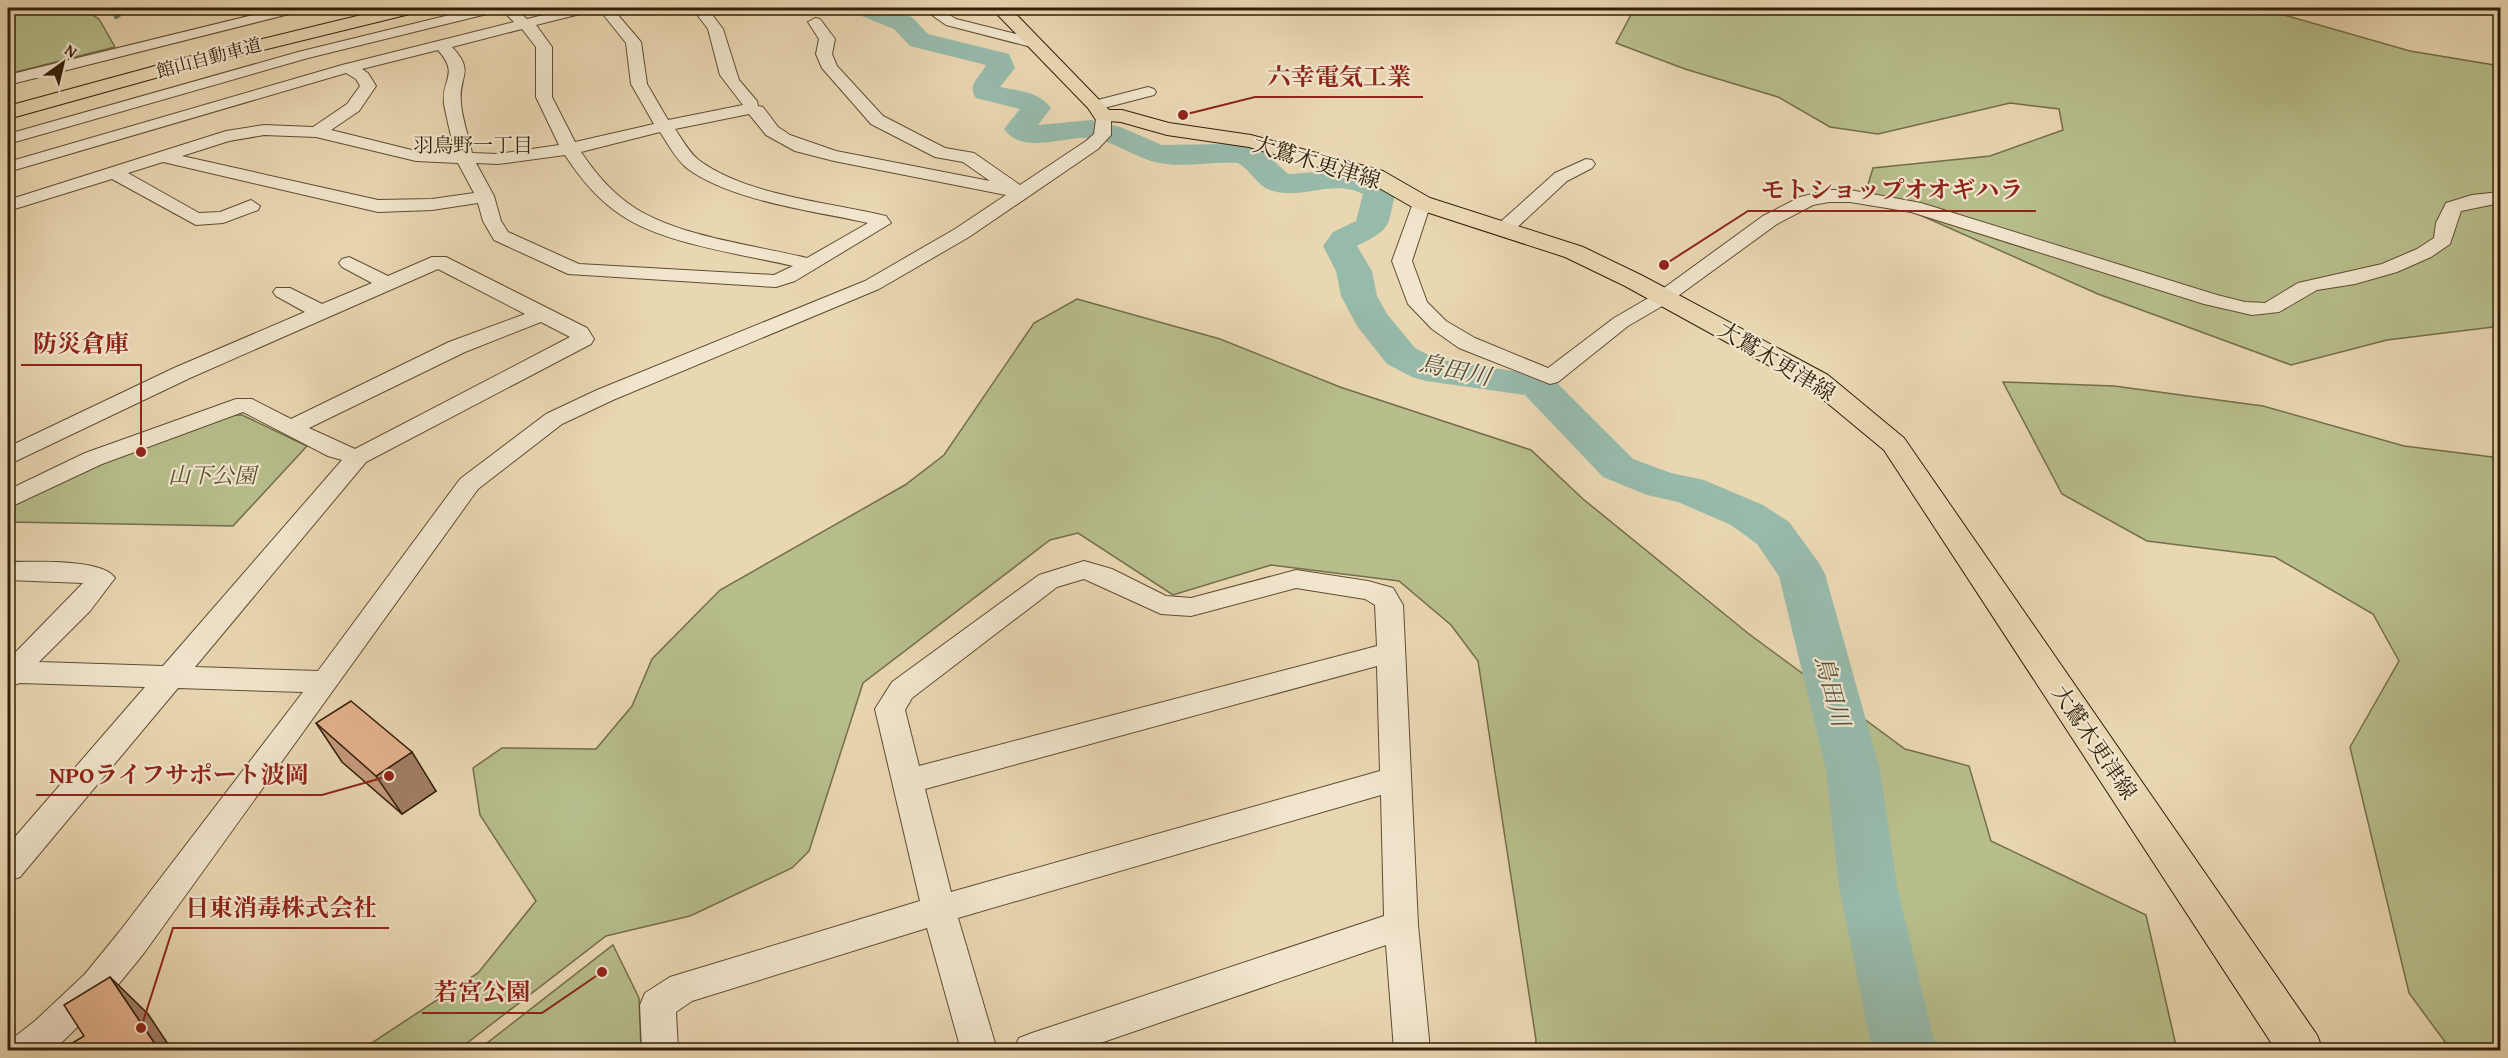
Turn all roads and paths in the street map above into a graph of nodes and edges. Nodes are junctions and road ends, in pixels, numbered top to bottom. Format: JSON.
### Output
{"nodes":[{"id":1,"x":296,"y":8,"type":"edge"},
{"id":2,"x":374,"y":8,"type":"edge"},
{"id":3,"x":411,"y":8,"type":"edge"},
{"id":4,"x":494,"y":8,"type":"edge"},
{"id":5,"x":503,"y":8,"type":"edge"},
{"id":6,"x":587,"y":8,"type":"edge"},
{"id":7,"x":605,"y":8,"type":"edge"},
{"id":8,"x":699,"y":8,"type":"edge"},
{"id":9,"x":930,"y":8,"type":"edge"},
{"id":10,"x":1000,"y":8,"type":"edge"},
{"id":11,"x":814,"y":22,"type":"dead end"},
{"id":12,"x":524,"y":23,"type":"junction"},
{"id":13,"x":1035,"y":43,"type":"junction"},
{"id":14,"x":441,"y":44,"type":"junction"},
{"id":15,"x":348,"y":68,"type":"junction"},
{"id":16,"x":8,"y":80,"type":"edge"},
{"id":17,"x":1148,"y":92,"type":"dead end"},
{"id":18,"x":8,"y":103,"type":"edge"},
{"id":19,"x":749,"y":109,"type":"junction"},
{"id":20,"x":1100,"y":111,"type":"junction"},
{"id":21,"x":8,"y":113,"type":"edge"},
{"id":22,"x":663,"y":127,"type":"junction"},
{"id":23,"x":316,"y":132,"type":"junction"},
{"id":24,"x":8,"y":139,"type":"edge"},
{"id":25,"x":570,"y":149,"type":"junction"},
{"id":26,"x":161,"y":156,"type":"junction"},
{"id":27,"x":465,"y":159,"type":"junction"},
{"id":28,"x":1586,"y":164,"type":"dead end"},
{"id":29,"x":8,"y":167,"type":"edge"},
{"id":30,"x":113,"y":172,"type":"junction"},
{"id":31,"x":1024,"y":193,"type":"junction"},
{"id":32,"x":485,"y":196,"type":"junction"},
{"id":33,"x":2500,"y":198,"type":"edge"},
{"id":34,"x":1422,"y":204,"type":"junction"},
{"id":35,"x":8,"y":206,"type":"edge"},
{"id":36,"x":250,"y":206,"type":"dead end"},
{"id":37,"x":1504,"y":229,"type":"junction"},
{"id":38,"x":349,"y":263,"type":"dead end"},
{"id":39,"x":809,"y":264,"type":"junction"},
{"id":40,"x":387,"y":284,"type":"junction"},
{"id":41,"x":283,"y":292,"type":"dead end"},
{"id":42,"x":1664,"y":297,"type":"junction"},
{"id":43,"x":321,"y":312,"type":"junction"},
{"id":44,"x":543,"y":314,"type":"junction"},
{"id":45,"x":291,"y":428,"type":"junction"},
{"id":46,"x":8,"y":456,"type":"edge"},
{"id":47,"x":358,"y":456,"type":"junction"},
{"id":48,"x":12,"y":492,"type":"edge"},
{"id":49,"x":8,"y":571,"type":"edge"},
{"id":50,"x":1391,"y":652,"type":"junction"},
{"id":51,"x":9,"y":674,"type":"edge"},
{"id":52,"x":170,"y":677,"type":"junction"},
{"id":53,"x":326,"y":682,"type":"junction"},
{"id":54,"x":1395,"y":779,"type":"junction"},
{"id":55,"x":908,"y":781,"type":"junction"},
{"id":56,"x":8,"y":867,"type":"edge"},
{"id":57,"x":939,"y":911,"type":"junction"},
{"id":58,"x":1401,"y":925,"type":"junction"},
{"id":59,"x":26,"y":1050,"type":"edge"},
{"id":60,"x":660,"y":1050,"type":"edge"},
{"id":61,"x":979,"y":1050,"type":"edge"},
{"id":62,"x":1032,"y":1050,"type":"edge"},
{"id":63,"x":1412,"y":1050,"type":"edge"},
{"id":64,"x":2301,"y":1050,"type":"edge"}],
"edges":[{"from":1,"to":16,"type":"street"},
{"from":2,"to":18,"type":"highway","name":"館山自動車道"},
{"from":3,"to":21,"type":"highway","name":"館山自動車道"},
{"from":4,"to":24,"type":"street"},
{"from":5,"to":12,"type":"street"},
{"from":6,"to":12,"type":"street"},
{"from":7,"to":22,"type":"street"},
{"from":8,"to":19,"type":"street"},
{"from":9,"to":13,"type":"street"},
{"from":10,"to":13,"type":"main road"},
{"from":11,"to":31,"type":"street"},
{"from":12,"to":14,"type":"street"},
{"from":12,"to":25,"type":"street"},
{"from":13,"to":20,"type":"main road"},
{"from":14,"to":15,"type":"street"},
{"from":14,"to":27,"type":"street"},
{"from":15,"to":23,"type":"street"},
{"from":15,"to":29,"type":"street"},
{"from":17,"to":20,"type":"street"},
{"from":19,"to":22,"type":"street"},
{"from":19,"to":31,"type":"street"},
{"from":20,"to":31,"type":"street"},
{"from":20,"to":34,"type":"main road","name":"大鷲木更津線"},
{"from":22,"to":25,"type":"street"},
{"from":22,"to":39,"type":"street"},
{"from":23,"to":26,"type":"street"},
{"from":23,"to":27,"type":"street"},
{"from":25,"to":27,"type":"street"},
{"from":25,"to":39,"type":"street"},
{"from":26,"to":30,"type":"street"},
{"from":26,"to":32,"type":"street"},
{"from":27,"to":32,"type":"street"},
{"from":28,"to":37,"type":"street"},
{"from":30,"to":35,"type":"street"},
{"from":30,"to":36,"type":"street"},
{"from":31,"to":53,"type":"street"},
{"from":32,"to":39,"type":"street"},
{"from":33,"to":42,"type":"street"},
{"from":34,"to":37,"type":"main road","name":"大鷲木更津線"},
{"from":34,"to":42,"type":"street"},
{"from":37,"to":42,"type":"main road","name":"大鷲木更津線"},
{"from":38,"to":40,"type":"street"},
{"from":40,"to":43,"type":"street"},
{"from":40,"to":44,"type":"street"},
{"from":41,"to":43,"type":"street"},
{"from":42,"to":64,"type":"main road","name":"大鷲木更津線"},
{"from":43,"to":46,"type":"street"},
{"from":44,"to":45,"type":"street"},
{"from":44,"to":47,"type":"street"},
{"from":45,"to":47,"type":"street"},
{"from":45,"to":48,"type":"street"},
{"from":47,"to":52,"type":"street"},
{"from":49,"to":51,"type":"street"},
{"from":50,"to":54,"type":"street"},
{"from":50,"to":55,"type":"street"},
{"from":50,"to":55,"type":"street"},
{"from":51,"to":52,"type":"street"},
{"from":52,"to":53,"type":"street"},
{"from":52,"to":56,"type":"street"},
{"from":53,"to":59,"type":"street"},
{"from":54,"to":57,"type":"street"},
{"from":54,"to":58,"type":"street"},
{"from":55,"to":57,"type":"street"},
{"from":57,"to":60,"type":"street"},
{"from":57,"to":61,"type":"street"},
{"from":58,"to":62,"type":"street"},
{"from":58,"to":63,"type":"street"}]}
